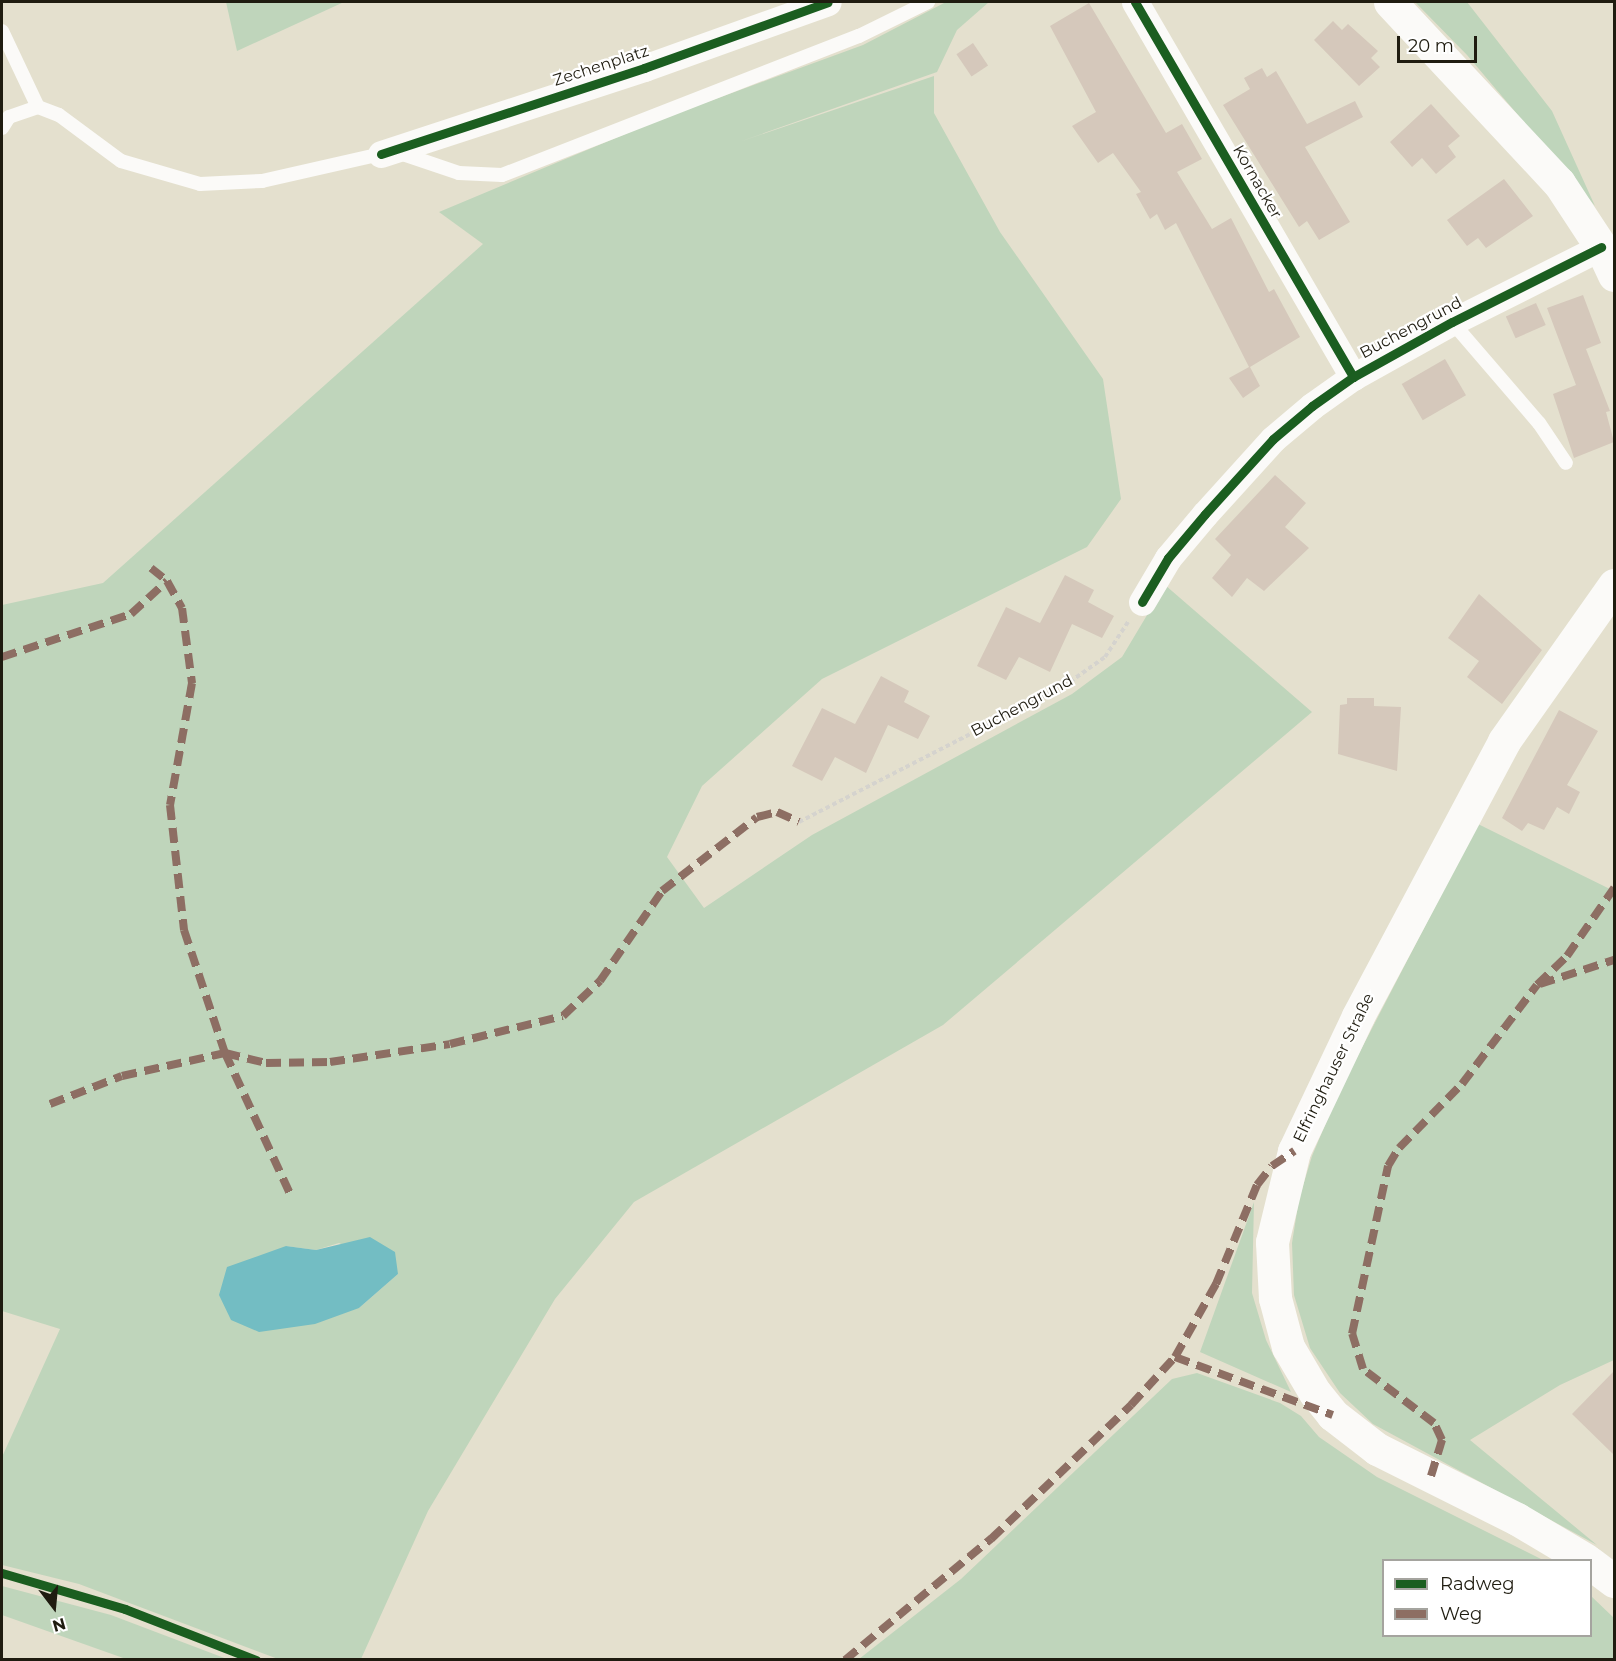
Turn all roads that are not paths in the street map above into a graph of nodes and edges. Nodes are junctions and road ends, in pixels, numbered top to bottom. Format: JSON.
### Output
{"nodes":[{"id":1,"x":828,"y":2,"type":"edge"},
{"id":2,"x":928,"y":2,"type":"edge"},
{"id":3,"x":1136,"y":2,"type":"edge"},
{"id":4,"x":1390,"y":2,"type":"edge"},
{"id":5,"x":2,"y":31,"type":"edge"},
{"id":6,"x":38,"y":107,"type":"junction"},
{"id":7,"x":2,"y":128,"type":"edge"},
{"id":8,"x":387,"y":152,"type":"junction"},
{"id":9,"x":1608,"y":261,"type":"edge"},
{"id":10,"x":1452,"y":322,"type":"junction"},
{"id":11,"x":1353,"y":377,"type":"junction"},
{"id":12,"x":1566,"y":463,"type":"dead end"},
{"id":13,"x":1614,"y":585,"type":"edge"},
{"id":14,"x":1142,"y":602,"type":"road end"},
{"id":15,"x":1585,"y":1559,"type":"edge"},
{"id":16,"x":1592,"y":1564,"type":"edge"},
{"id":17,"x":1614,"y":1581,"type":"edge"}],
"edges":[{"from":1,"to":8,"type":"street","name":"Zechenplatz"},
{"from":2,"to":8,"type":"lane"},
{"from":3,"to":11,"type":"street","name":"Kornacker"},
{"from":4,"to":9,"type":"main road"},
{"from":5,"to":6,"type":"lane"},
{"from":6,"to":7,"type":"lane"},
{"from":6,"to":8,"type":"lane","name":"Zechenplatz"},
{"from":9,"to":10,"type":"street","name":"Buchengrund"},
{"from":10,"to":11,"type":"street","name":"Buchengrund"},
{"from":10,"to":12,"type":"lane"},
{"from":11,"to":14,"type":"street","name":"Buchengrund"},
{"from":13,"to":15,"type":"main road","name":"Elfringhauser Straße"},
{"from":16,"to":17,"type":"main road"}]}
